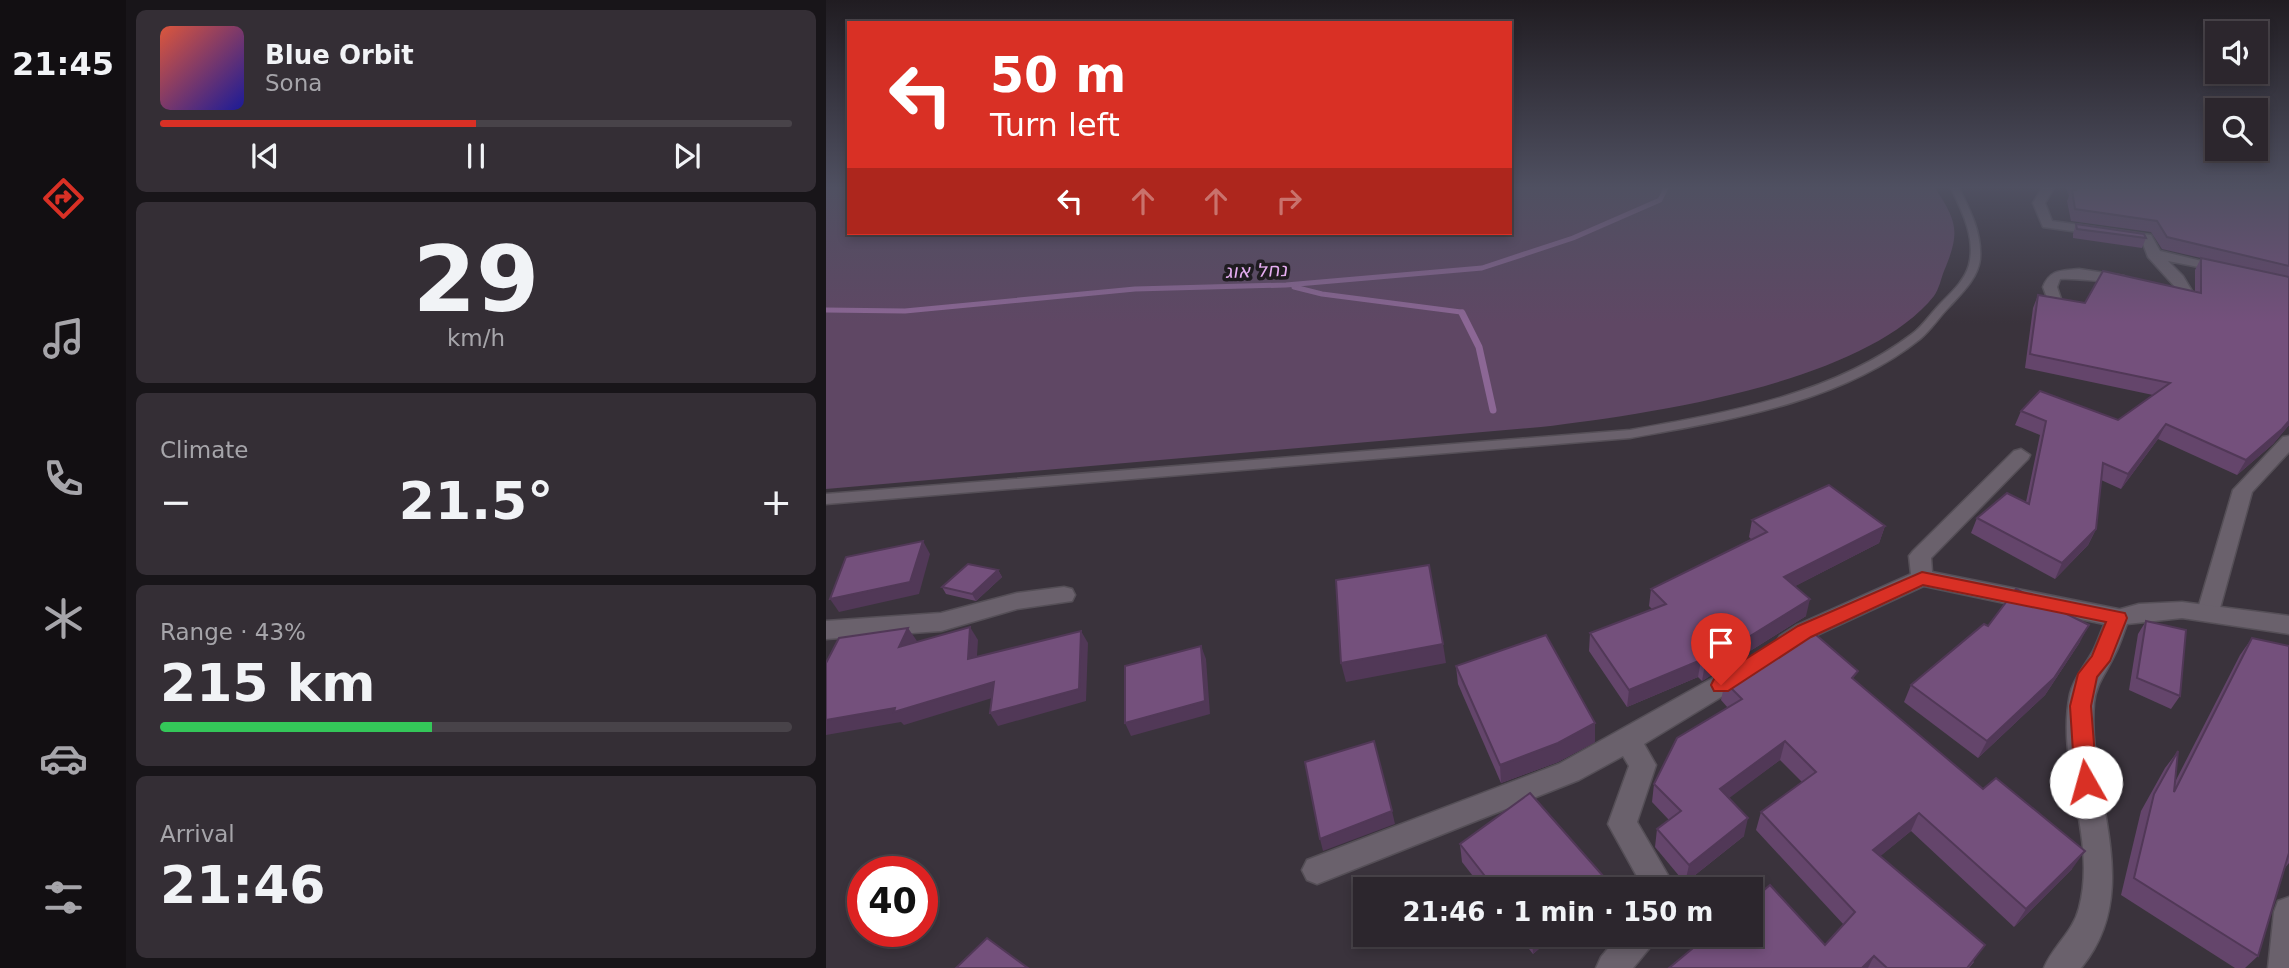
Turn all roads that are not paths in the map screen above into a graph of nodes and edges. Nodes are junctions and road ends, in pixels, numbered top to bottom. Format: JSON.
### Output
{"nodes":[{"id":1,"x":1974,"y":233,"type":"edge"},
{"id":2,"x":2113,"y":233,"type":"edge"},
{"id":3,"x":2153,"y":254,"type":"junction"},
{"id":4,"x":2239,"y":272,"type":"edge"},
{"id":5,"x":2134,"y":283,"type":"edge"},
{"id":6,"x":2161,"y":289,"type":"edge"},
{"id":7,"x":2057,"y":308,"type":"edge"},
{"id":8,"x":2289,"y":441,"type":"edge"},
{"id":9,"x":2021,"y":455,"type":"dead end"},
{"id":10,"x":826,"y":499,"type":"edge"},
{"id":11,"x":1922,"y":578,"type":"junction"},
{"id":12,"x":1064,"y":595,"type":"dead end"},
{"id":13,"x":2208,"y":612,"type":"junction"},
{"id":14,"x":2118,"y":618,"type":"junction"},
{"id":15,"x":2289,"y":625,"type":"edge"},
{"id":16,"x":826,"y":630,"type":"edge"},
{"id":17,"x":1628,"y":740,"type":"junction"},
{"id":18,"x":1317,"y":870,"type":"dead end"},
{"id":19,"x":1654,"y":877,"type":"edge"},
{"id":20,"x":2289,"y":912,"type":"edge"},
{"id":21,"x":1630,"y":947,"type":"edge"},
{"id":22,"x":1612,"y":968,"type":"edge"},
{"id":23,"x":2060,"y":968,"type":"edge"},
{"id":24,"x":2284,"y":968,"type":"edge"}],
"edges":[{"from":1,"to":10,"type":"lane"},
{"from":2,"to":3,"type":"street"},
{"from":3,"to":4,"type":"street"},
{"from":3,"to":6,"type":"street"},
{"from":5,"to":7,"type":"street"},
{"from":8,"to":13,"type":"street"},
{"from":9,"to":11,"type":"street"},
{"from":11,"to":14,"type":"street"},
{"from":11,"to":17,"type":"street"},
{"from":12,"to":16,"type":"street"},
{"from":13,"to":14,"type":"street"},
{"from":13,"to":15,"type":"street"},
{"from":14,"to":23,"type":"street"},
{"from":17,"to":18,"type":"street"},
{"from":17,"to":19,"type":"street"},
{"from":20,"to":24,"type":"street"},
{"from":21,"to":22,"type":"street"}]}
